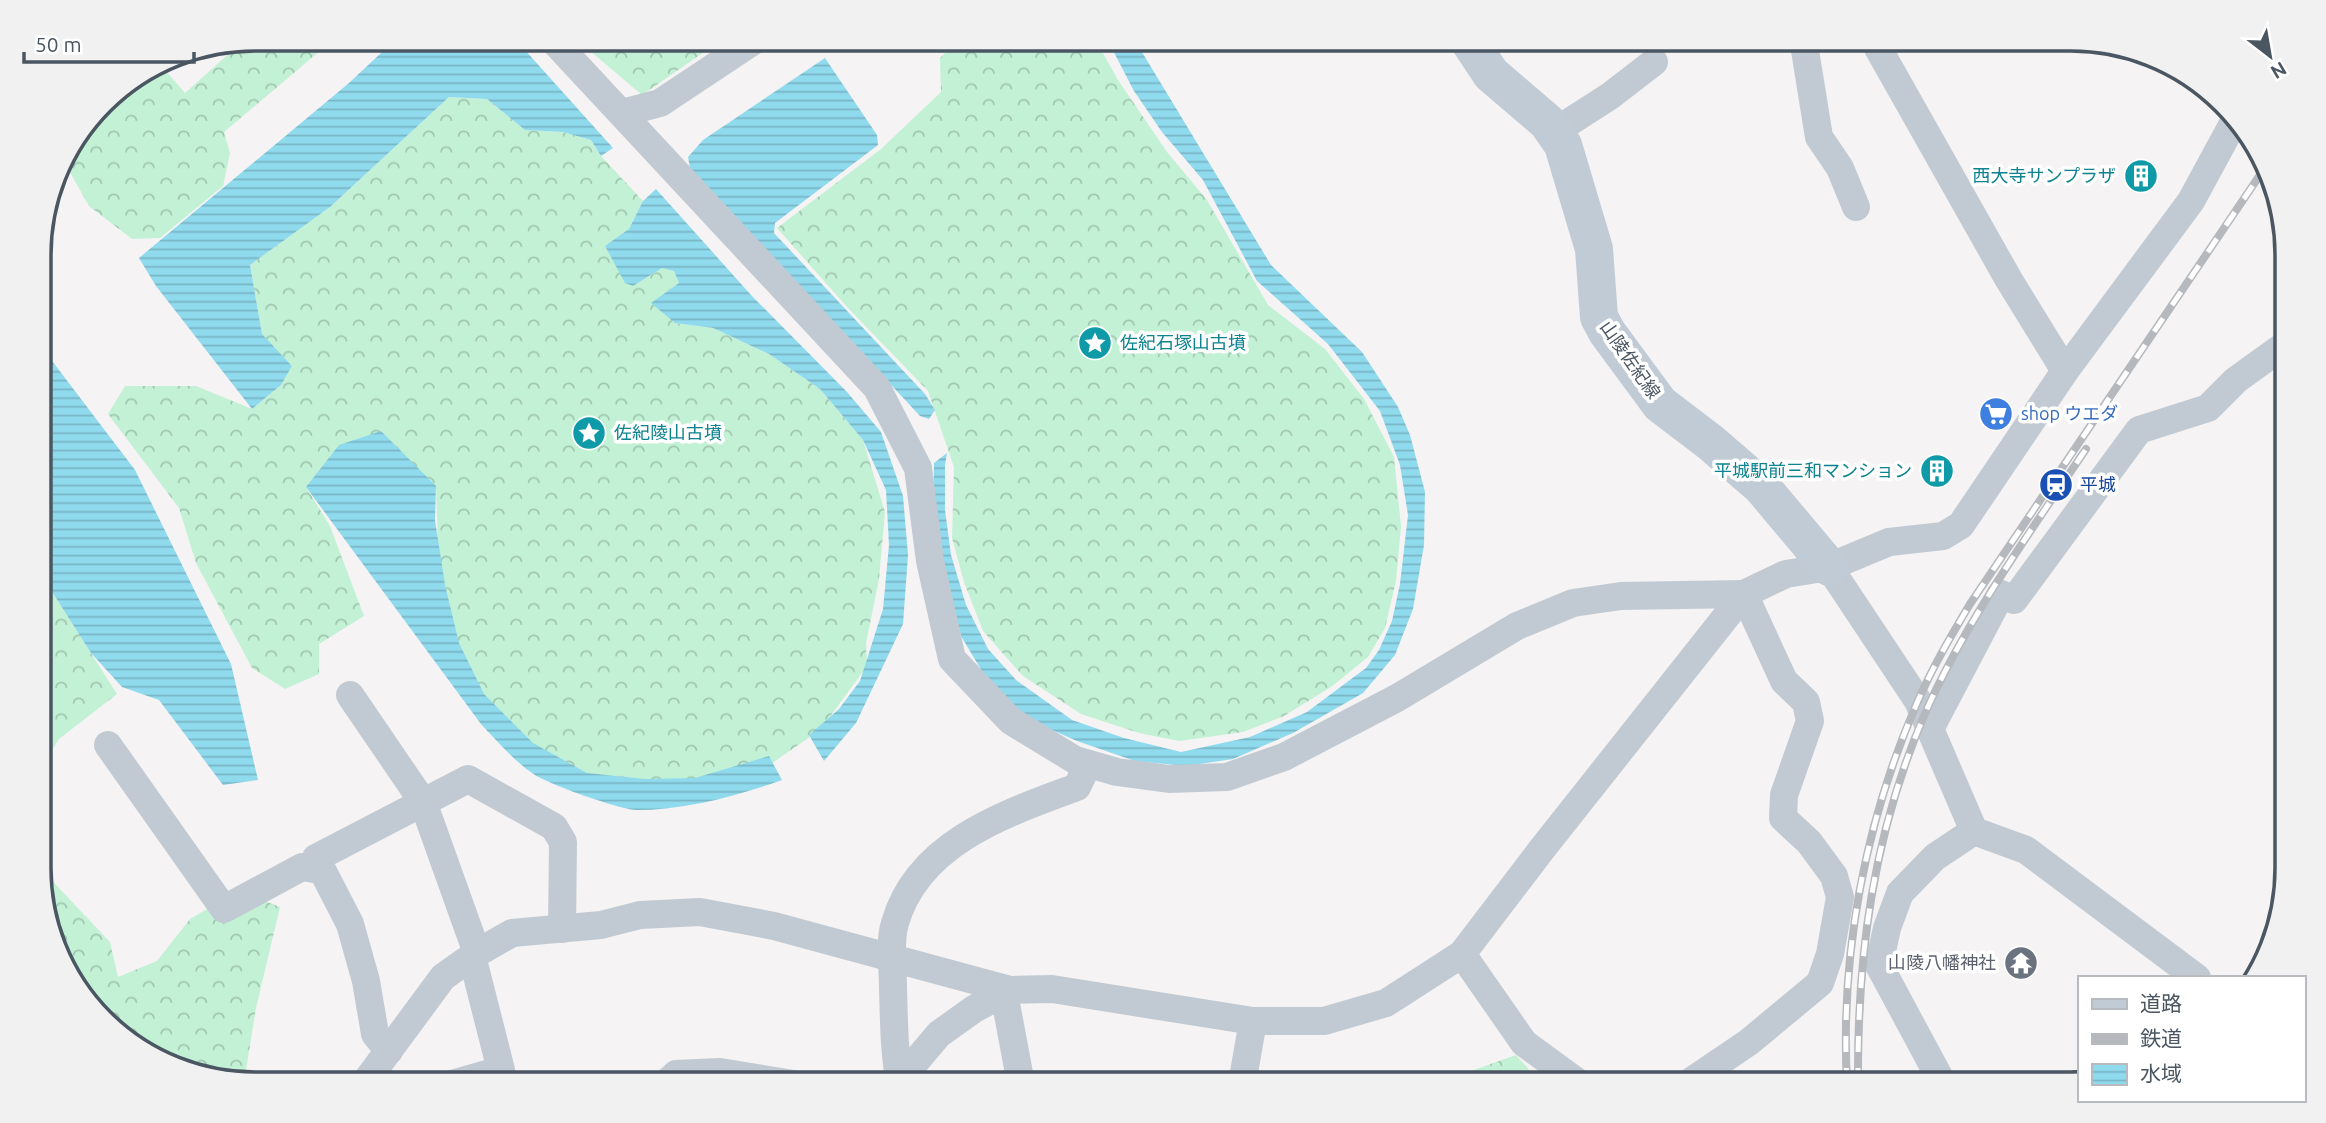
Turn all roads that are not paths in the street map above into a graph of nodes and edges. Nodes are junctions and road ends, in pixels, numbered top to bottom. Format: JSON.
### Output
{"nodes":[{"id":1,"x":563,"y":51,"type":"edge"},
{"id":2,"x":738,"y":51,"type":"edge"},
{"id":3,"x":1478,"y":51,"type":"edge"},
{"id":4,"x":1805,"y":51,"type":"edge"},
{"id":5,"x":1880,"y":51,"type":"edge"},
{"id":6,"x":1654,"y":62,"type":"dead end"},
{"id":7,"x":622,"y":113,"type":"junction"},
{"id":8,"x":2231,"y":128,"type":"edge"},
{"id":9,"x":1554,"y":132,"type":"junction"},
{"id":10,"x":1856,"y":207,"type":"dead end"},
{"id":11,"x":2275,"y":352,"type":"edge"},
{"id":12,"x":2065,"y":371,"type":"junction"},
{"id":13,"x":1829,"y":567,"type":"junction"},
{"id":14,"x":1744,"y":594,"type":"junction"},
{"id":15,"x":350,"y":695,"type":"dead end"},
{"id":16,"x":1930,"y":729,"type":"junction"},
{"id":17,"x":108,"y":745,"type":"dead end"},
{"id":18,"x":1088,"y":764,"type":"junction"},
{"id":19,"x":423,"y":802,"type":"junction"},
{"id":20,"x":1974,"y":831,"type":"junction"},
{"id":21,"x":320,"y":870,"type":"junction"},
{"id":22,"x":562,"y":929,"type":"junction"},
{"id":23,"x":474,"y":954,"type":"junction"},
{"id":24,"x":1462,"y":954,"type":"junction"},
{"id":25,"x":893,"y":958,"type":"junction"},
{"id":26,"x":2194,"y":976,"type":"edge"},
{"id":27,"x":1007,"y":991,"type":"junction"},
{"id":28,"x":1252,"y":1021,"type":"junction"},
{"id":29,"x":389,"y":1051,"type":"junction"},
{"id":30,"x":374,"y":1072,"type":"edge"},
{"id":31,"x":494,"y":1072,"type":"edge"},
{"id":32,"x":898,"y":1072,"type":"edge"},
{"id":33,"x":907,"y":1072,"type":"edge"},
{"id":34,"x":1019,"y":1072,"type":"edge"},
{"id":35,"x":1244,"y":1072,"type":"edge"},
{"id":36,"x":1564,"y":1072,"type":"edge"},
{"id":37,"x":1705,"y":1072,"type":"edge"},
{"id":38,"x":1937,"y":1072,"type":"edge"}],
"edges":[{"from":1,"to":7,"type":"street"},
{"from":2,"to":7,"type":"street"},
{"from":3,"to":9,"type":"main road","name":"山陵佐紀線"},
{"from":4,"to":10,"type":"street"},
{"from":5,"to":12,"type":"street"},
{"from":6,"to":9,"type":"street"},
{"from":7,"to":18,"type":"street"},
{"from":8,"to":12,"type":"street"},
{"from":9,"to":13,"type":"main road","name":"山陵佐紀線"},
{"from":11,"to":16,"type":"street"},
{"from":12,"to":13,"type":"street"},
{"from":13,"to":14,"type":"street"},
{"from":13,"to":16,"type":"street"},
{"from":14,"to":18,"type":"street"},
{"from":14,"to":24,"type":"street"},
{"from":14,"to":37,"type":"street"},
{"from":15,"to":19,"type":"street"},
{"from":16,"to":20,"type":"street"},
{"from":17,"to":21,"type":"street"},
{"from":18,"to":25,"type":"street"},
{"from":19,"to":21,"type":"street"},
{"from":19,"to":22,"type":"street"},
{"from":19,"to":23,"type":"street"},
{"from":20,"to":26,"type":"street"},
{"from":20,"to":38,"type":"street"},
{"from":21,"to":29,"type":"street"},
{"from":22,"to":23,"type":"street"},
{"from":22,"to":25,"type":"street"},
{"from":23,"to":29,"type":"street"},
{"from":23,"to":31,"type":"street"},
{"from":24,"to":28,"type":"street"},
{"from":24,"to":36,"type":"street"},
{"from":25,"to":27,"type":"street"},
{"from":25,"to":32,"type":"street"},
{"from":27,"to":28,"type":"street"},
{"from":27,"to":33,"type":"street"},
{"from":27,"to":34,"type":"street"},
{"from":28,"to":35,"type":"street"},
{"from":29,"to":30,"type":"street"}]}
